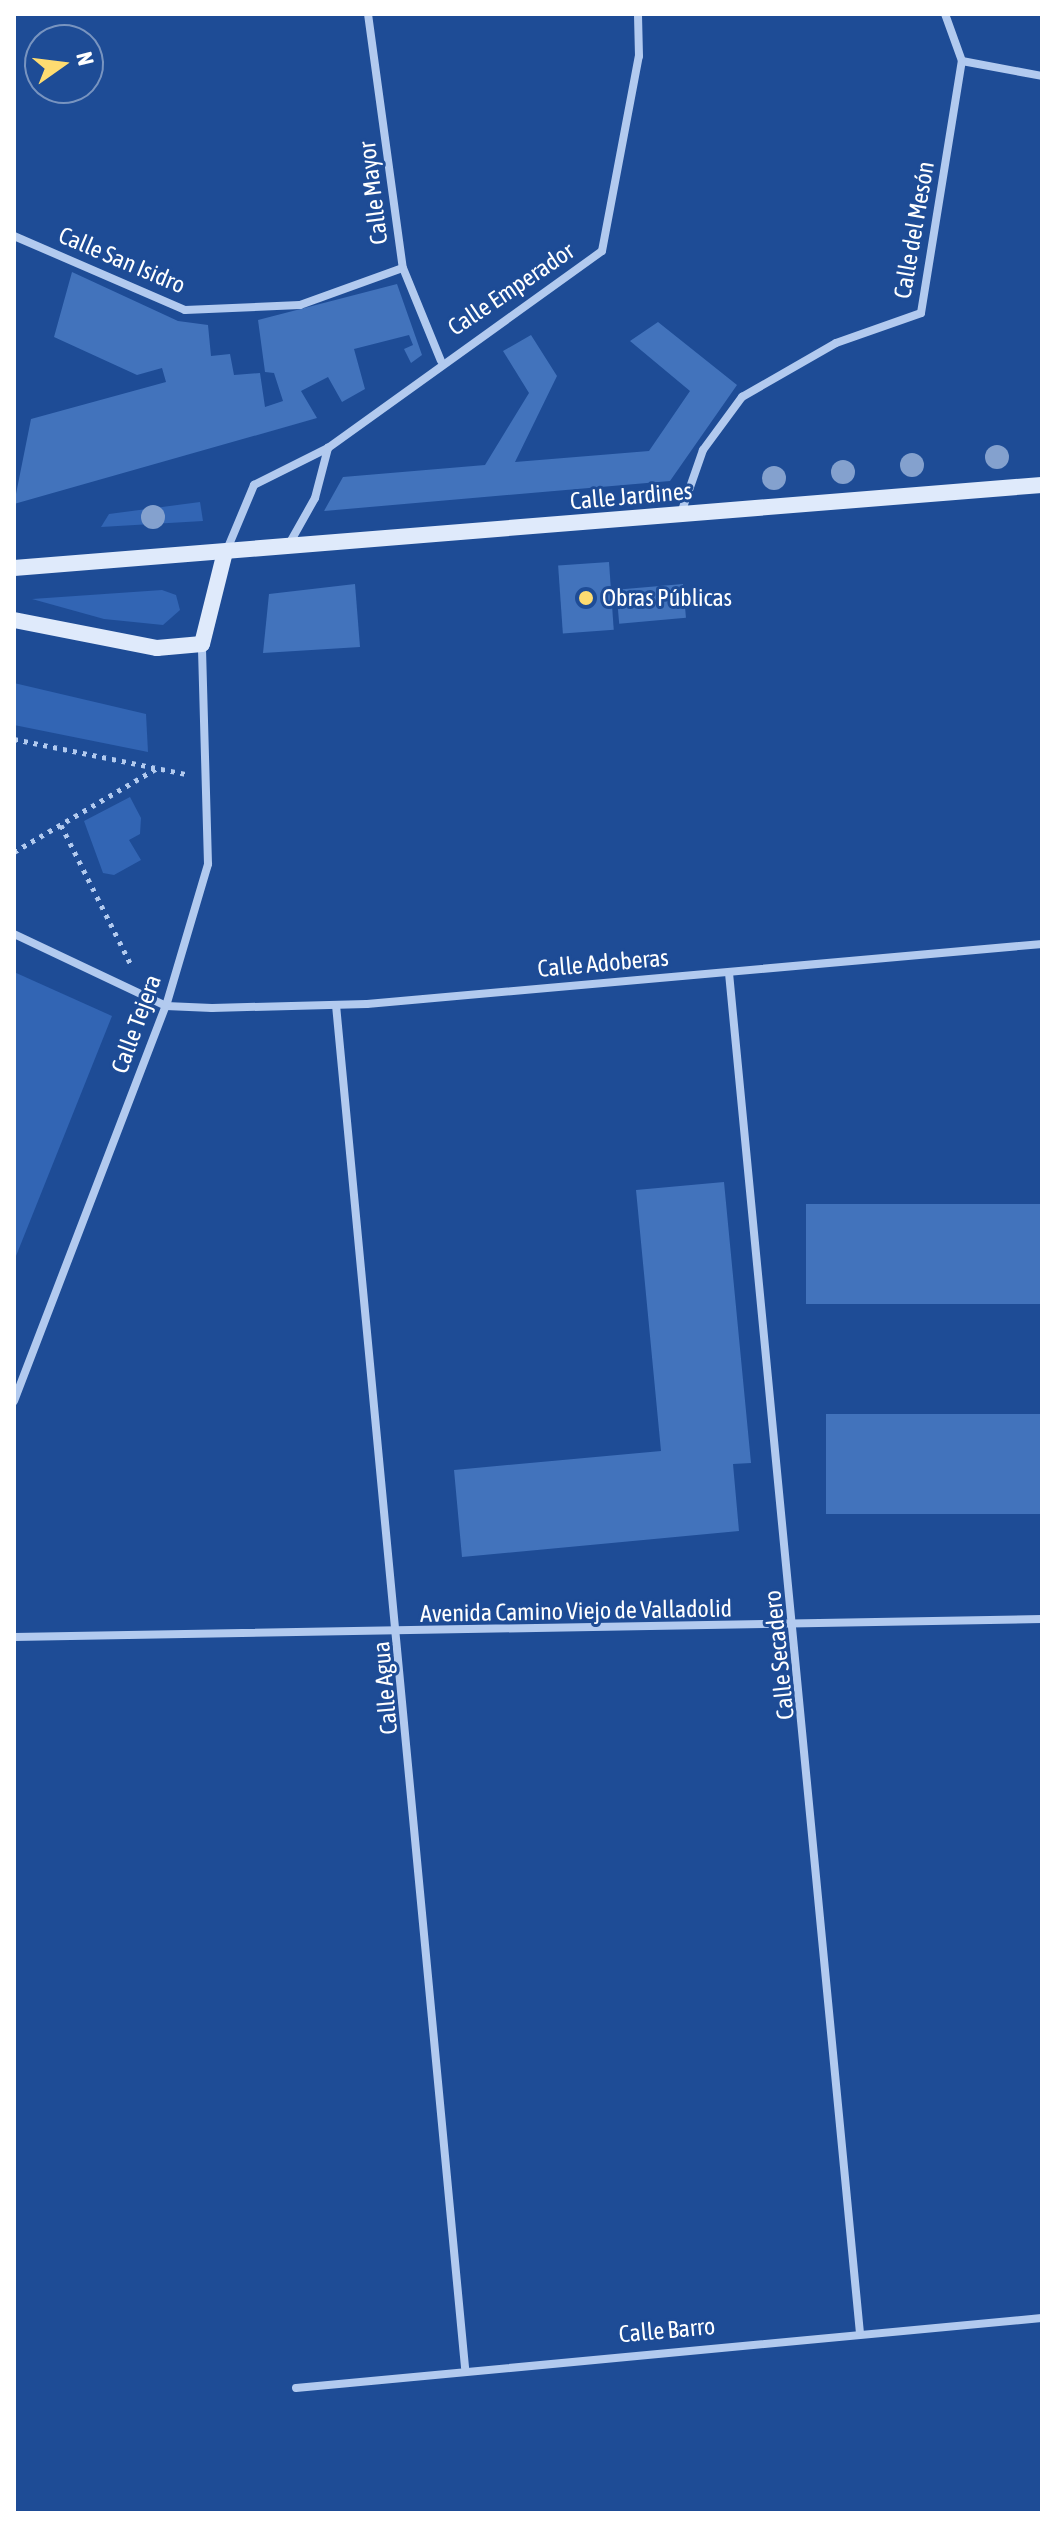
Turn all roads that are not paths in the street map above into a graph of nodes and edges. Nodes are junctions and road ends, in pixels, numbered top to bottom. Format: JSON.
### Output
{"nodes":[{"id":1,"x":368,"y":14,"type":"edge"},
{"id":2,"x":638,"y":14,"type":"edge"},
{"id":3,"x":945,"y":14,"type":"edge"},
{"id":4,"x":962,"y":61,"type":"junction"},
{"id":5,"x":1042,"y":76,"type":"edge"},
{"id":6,"x":14,"y":236,"type":"edge"},
{"id":7,"x":403,"y":268,"type":"junction"},
{"id":8,"x":441,"y":361,"type":"junction"},
{"id":9,"x":328,"y":448,"type":"junction"},
{"id":10,"x":1042,"y":485,"type":"edge"},
{"id":11,"x":680,"y":516,"type":"junction"},
{"id":12,"x":286,"y":550,"type":"junction"},
{"id":13,"x":224,"y":556,"type":"junction"},
{"id":14,"x":14,"y":568,"type":"edge"},
{"id":15,"x":14,"y":620,"type":"edge"},
{"id":16,"x":202,"y":644,"type":"junction"},
{"id":17,"x":14,"y":934,"type":"edge"},
{"id":18,"x":1042,"y":944,"type":"edge"},
{"id":19,"x":729,"y":973,"type":"junction"},
{"id":20,"x":336,"y":1005,"type":"junction"},
{"id":21,"x":166,"y":1006,"type":"junction"},
{"id":22,"x":14,"y":1401,"type":"edge"},
{"id":23,"x":1042,"y":1619,"type":"edge"},
{"id":24,"x":796,"y":1628,"type":"junction"},
{"id":25,"x":401,"y":1635,"type":"junction"},
{"id":26,"x":14,"y":1637,"type":"edge"},
{"id":27,"x":1042,"y":2318,"type":"edge"},
{"id":28,"x":860,"y":2334,"type":"junction"},
{"id":29,"x":465,"y":2368,"type":"junction"},
{"id":30,"x":296,"y":2388,"type":"dead end"}],
"edges":[{"from":1,"to":7,"type":"street","name":"Calle Mayor"},
{"from":2,"to":8,"type":"street","name":"Calle Emperador"},
{"from":3,"to":4,"type":"street","name":"Calle del Mesón"},
{"from":4,"to":5,"type":"street"},
{"from":4,"to":11,"type":"street","name":"Calle del Mesón"},
{"from":6,"to":7,"type":"street","name":"Calle San Isidro"},
{"from":7,"to":8,"type":"street","name":"Calle Mayor"},
{"from":8,"to":9,"type":"street","name":"Calle Emperador"},
{"from":9,"to":12,"type":"street"},
{"from":9,"to":13,"type":"street","name":"Calle Emperador"},
{"from":10,"to":11,"type":"main road","name":"Calle Jardines"},
{"from":11,"to":12,"type":"main road","name":"Calle Jardines"},
{"from":12,"to":13,"type":"main road","name":"Calle Jardines"},
{"from":13,"to":14,"type":"main road","name":"Calle Jardines"},
{"from":13,"to":16,"type":"main road"},
{"from":15,"to":16,"type":"main road"},
{"from":16,"to":21,"type":"street","name":"Calle Tejera"},
{"from":17,"to":21,"type":"street"},
{"from":18,"to":19,"type":"street","name":"Calle Adoberas"},
{"from":19,"to":20,"type":"street","name":"Calle Adoberas"},
{"from":19,"to":24,"type":"street","name":"Calle Secadero"},
{"from":20,"to":21,"type":"street","name":"Calle Adoberas"},
{"from":20,"to":25,"type":"street","name":"Calle Agua"},
{"from":21,"to":22,"type":"street","name":"Calle Tejera"},
{"from":23,"to":24,"type":"street","name":"Avenida Camino Viejo de Valladolid"},
{"from":24,"to":25,"type":"street","name":"Avenida Camino Viejo de Valladolid"},
{"from":24,"to":28,"type":"street","name":"Calle Secadero"},
{"from":25,"to":26,"type":"street","name":"Avenida Camino Viejo de Valladolid"},
{"from":25,"to":29,"type":"street","name":"Calle Agua"},
{"from":27,"to":28,"type":"street","name":"Calle Barro"},
{"from":28,"to":29,"type":"street","name":"Calle Barro"},
{"from":29,"to":30,"type":"street","name":"Calle Barro"}]}
